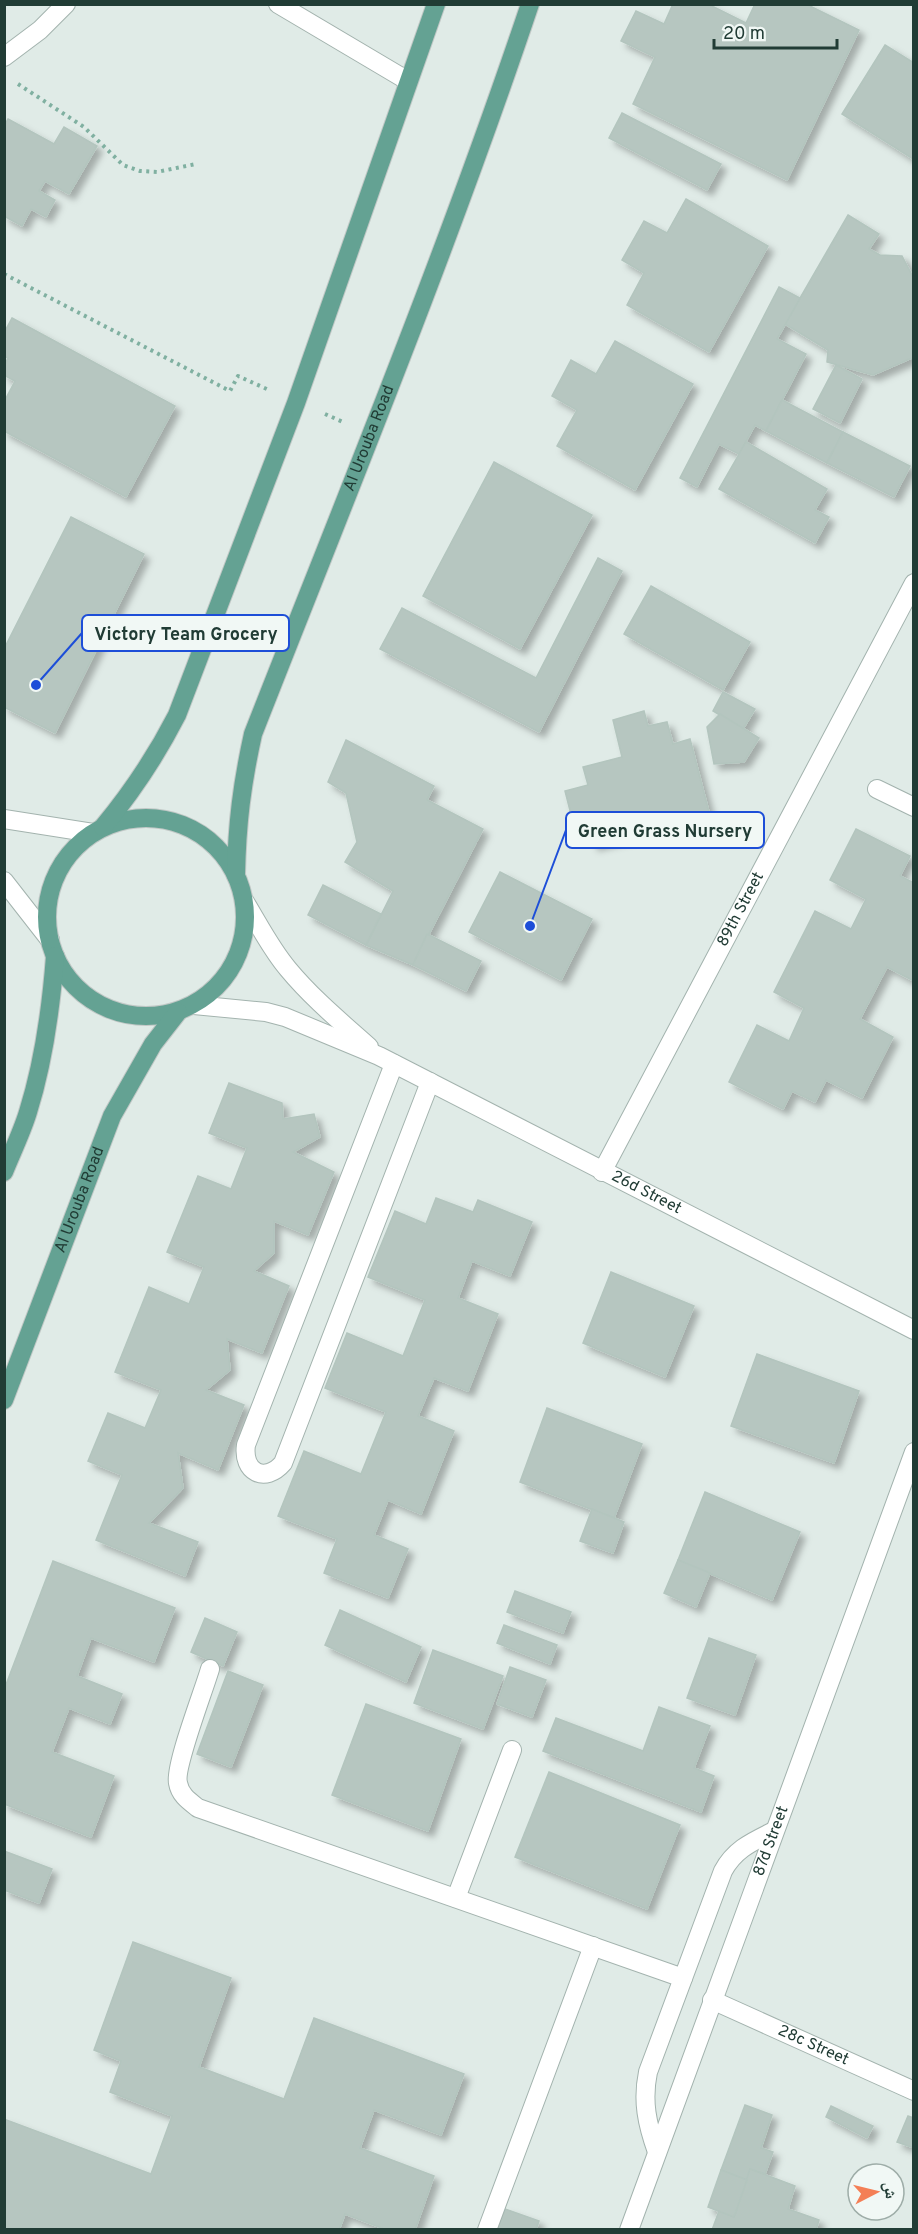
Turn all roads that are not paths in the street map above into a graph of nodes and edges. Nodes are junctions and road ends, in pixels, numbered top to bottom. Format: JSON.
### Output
{"nodes":[{"id":1,"x":66,"y":4,"type":"edge"},
{"id":2,"x":278,"y":4,"type":"edge"},
{"id":3,"x":436,"y":4,"type":"edge"},
{"id":4,"x":530,"y":4,"type":"edge"},
{"id":5,"x":4,"y":57,"type":"edge"},
{"id":6,"x":408,"y":81,"type":"junction"},
{"id":7,"x":914,"y":583,"type":"edge"},
{"id":8,"x":877,"y":789,"type":"dead end"},
{"id":9,"x":914,"y":807,"type":"edge"},
{"id":10,"x":4,"y":819,"type":"edge"},
{"id":11,"x":98,"y":830,"type":"junction"},
{"id":12,"x":237,"y":875,"type":"junction"},
{"id":13,"x":4,"y":881,"type":"edge"},
{"id":14,"x":245,"y":902,"type":"junction"},
{"id":15,"x":53,"y":948,"type":"junction"},
{"id":16,"x":186,"y":1008,"type":"junction"},
{"id":17,"x":386,"y":1060,"type":"junction"},
{"id":18,"x":430,"y":1082,"type":"junction"},
{"id":19,"x":4,"y":1172,"type":"edge"},
{"id":20,"x":602,"y":1172,"type":"junction"},
{"id":21,"x":914,"y":1330,"type":"edge"},
{"id":22,"x":4,"y":1400,"type":"edge"},
{"id":23,"x":914,"y":1452,"type":"edge"},
{"id":24,"x":210,"y":1669,"type":"dead end"},
{"id":25,"x":512,"y":1750,"type":"dead end"},
{"id":26,"x":774,"y":1831,"type":"junction"},
{"id":27,"x":456,"y":1898,"type":"junction"},
{"id":28,"x":592,"y":1946,"type":"junction"},
{"id":29,"x":683,"y":1978,"type":"junction"},
{"id":30,"x":712,"y":2000,"type":"junction"},
{"id":31,"x":914,"y":2091,"type":"edge"},
{"id":32,"x":657,"y":2152,"type":"junction"},
{"id":33,"x":487,"y":2229,"type":"edge"},
{"id":34,"x":629,"y":2229,"type":"edge"}],
"edges":[{"from":1,"to":5,"type":"street"},
{"from":2,"to":6,"type":"street"},
{"from":3,"to":6,"type":"main road"},
{"from":4,"to":12,"type":"main road","name":"Al Urouba Road"},
{"from":6,"to":11,"type":"main road"},
{"from":7,"to":20,"type":"street","name":"89th Street"},
{"from":8,"to":9,"type":"street"},
{"from":10,"to":11,"type":"street"},
{"from":11,"to":12,"type":"main road"},
{"from":11,"to":15,"type":"main road"},
{"from":12,"to":14,"type":"main road"},
{"from":13,"to":15,"type":"street"},
{"from":14,"to":16,"type":"main road"},
{"from":14,"to":17,"type":"street","name":"26d Street"},
{"from":15,"to":16,"type":"main road"},
{"from":15,"to":19,"type":"main road"},
{"from":16,"to":17,"type":"street","name":"26d Street"},
{"from":16,"to":22,"type":"main road","name":"Al Urouba Road"},
{"from":17,"to":18,"type":"street","name":"26d Street"},
{"from":17,"to":18,"type":"street"},
{"from":18,"to":20,"type":"street","name":"26d Street"},
{"from":20,"to":21,"type":"street","name":"26d Street"},
{"from":23,"to":26,"type":"street","name":"87d Street"},
{"from":24,"to":27,"type":"street"},
{"from":25,"to":27,"type":"street"},
{"from":26,"to":29,"type":"street"},
{"from":26,"to":30,"type":"street","name":"87d Street"},
{"from":27,"to":28,"type":"street"},
{"from":28,"to":29,"type":"street"},
{"from":28,"to":33,"type":"street"},
{"from":29,"to":32,"type":"street"},
{"from":30,"to":31,"type":"street","name":"28c Street"},
{"from":30,"to":32,"type":"street","name":"87d Street"},
{"from":32,"to":34,"type":"street","name":"87d Street"}]}
